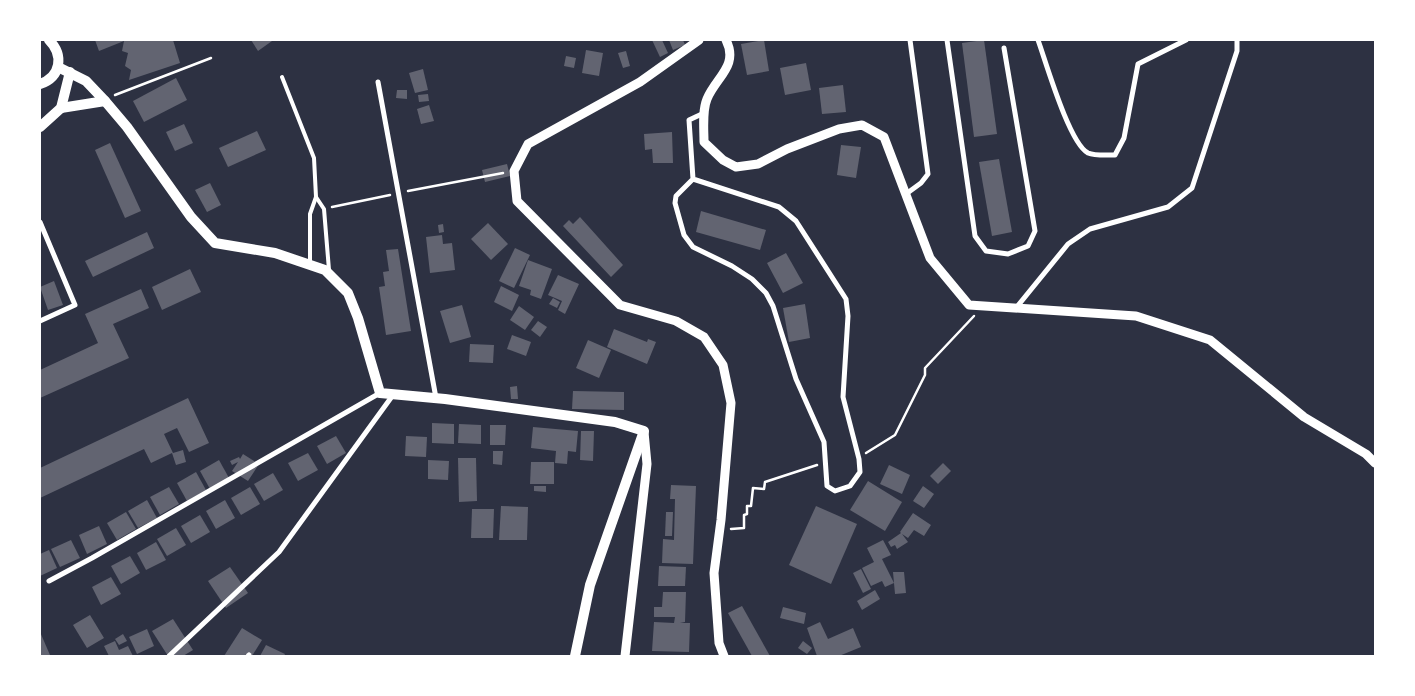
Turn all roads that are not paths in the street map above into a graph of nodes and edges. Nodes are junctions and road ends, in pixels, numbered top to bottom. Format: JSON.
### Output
{"nodes":[{"id":1,"x":49,"y":40,"type":"edge"},
{"id":2,"x":699,"y":40,"type":"edge"},
{"id":3,"x":726,"y":40,"type":"edge"},
{"id":4,"x":910,"y":40,"type":"edge"},
{"id":5,"x":947,"y":40,"type":"edge"},
{"id":6,"x":1038,"y":40,"type":"edge"},
{"id":7,"x":1186,"y":40,"type":"edge"},
{"id":8,"x":1238,"y":40,"type":"edge"},
{"id":9,"x":1004,"y":48,"type":"dead end"},
{"id":10,"x":58,"y":67,"type":"junction"},
{"id":11,"x":70,"y":72,"type":"junction"},
{"id":12,"x":282,"y":77,"type":"dead end"},
{"id":13,"x":378,"y":82,"type":"dead end"},
{"id":14,"x":40,"y":84,"type":"edge"},
{"id":15,"x":105,"y":101,"type":"junction"},
{"id":16,"x":61,"y":108,"type":"junction"},
{"id":17,"x":704,"y":112,"type":"junction"},
{"id":18,"x":40,"y":127,"type":"edge"},
{"id":19,"x":693,"y":180,"type":"junction"},
{"id":20,"x":906,"y":194,"type":"junction"},
{"id":21,"x":316,"y":197,"type":"junction"},
{"id":22,"x":40,"y":222,"type":"edge"},
{"id":23,"x":310,"y":265,"type":"junction"},
{"id":24,"x":330,"y":275,"type":"junction"},
{"id":25,"x":1016,"y":309,"type":"junction"},
{"id":26,"x":40,"y":321,"type":"edge"},
{"id":27,"x":380,"y":393,"type":"junction"},
{"id":28,"x":393,"y":395,"type":"junction"},
{"id":29,"x":436,"y":398,"type":"junction"},
{"id":30,"x":644,"y":432,"type":"junction"},
{"id":31,"x":1375,"y":463,"type":"edge"},
{"id":32,"x":49,"y":581,"type":"dead end"},
{"id":33,"x":169,"y":656,"type":"edge"},
{"id":34,"x":575,"y":656,"type":"edge"},
{"id":35,"x":625,"y":656,"type":"edge"},
{"id":36,"x":724,"y":656,"type":"edge"}],
"edges":[{"from":1,"to":10,"type":"main road"},
{"from":2,"to":36,"type":"street"},
{"from":3,"to":17,"type":"street"},
{"from":4,"to":20,"type":"street"},
{"from":5,"to":9,"type":"street"},
{"from":6,"to":7,"type":"street"},
{"from":8,"to":25,"type":"street"},
{"from":10,"to":11,"type":"main road"},
{"from":10,"to":14,"type":"main road"},
{"from":11,"to":15,"type":"main road"},
{"from":11,"to":16,"type":"main road"},
{"from":12,"to":21,"type":"lane"},
{"from":13,"to":29,"type":"street"},
{"from":15,"to":16,"type":"main road"},
{"from":15,"to":23,"type":"main road"},
{"from":16,"to":18,"type":"main road"},
{"from":17,"to":19,"type":"street"},
{"from":17,"to":20,"type":"street"},
{"from":19,"to":19,"type":"street"},
{"from":20,"to":25,"type":"street"},
{"from":21,"to":23,"type":"lane"},
{"from":21,"to":24,"type":"lane"},
{"from":22,"to":26,"type":"street"},
{"from":23,"to":24,"type":"main road"},
{"from":24,"to":27,"type":"main road"},
{"from":25,"to":31,"type":"street"},
{"from":27,"to":28,"type":"main road"},
{"from":27,"to":32,"type":"street"},
{"from":28,"to":29,"type":"main road"},
{"from":28,"to":33,"type":"street"},
{"from":29,"to":30,"type":"main road"},
{"from":30,"to":34,"type":"main road"},
{"from":30,"to":35,"type":"street"}]}
